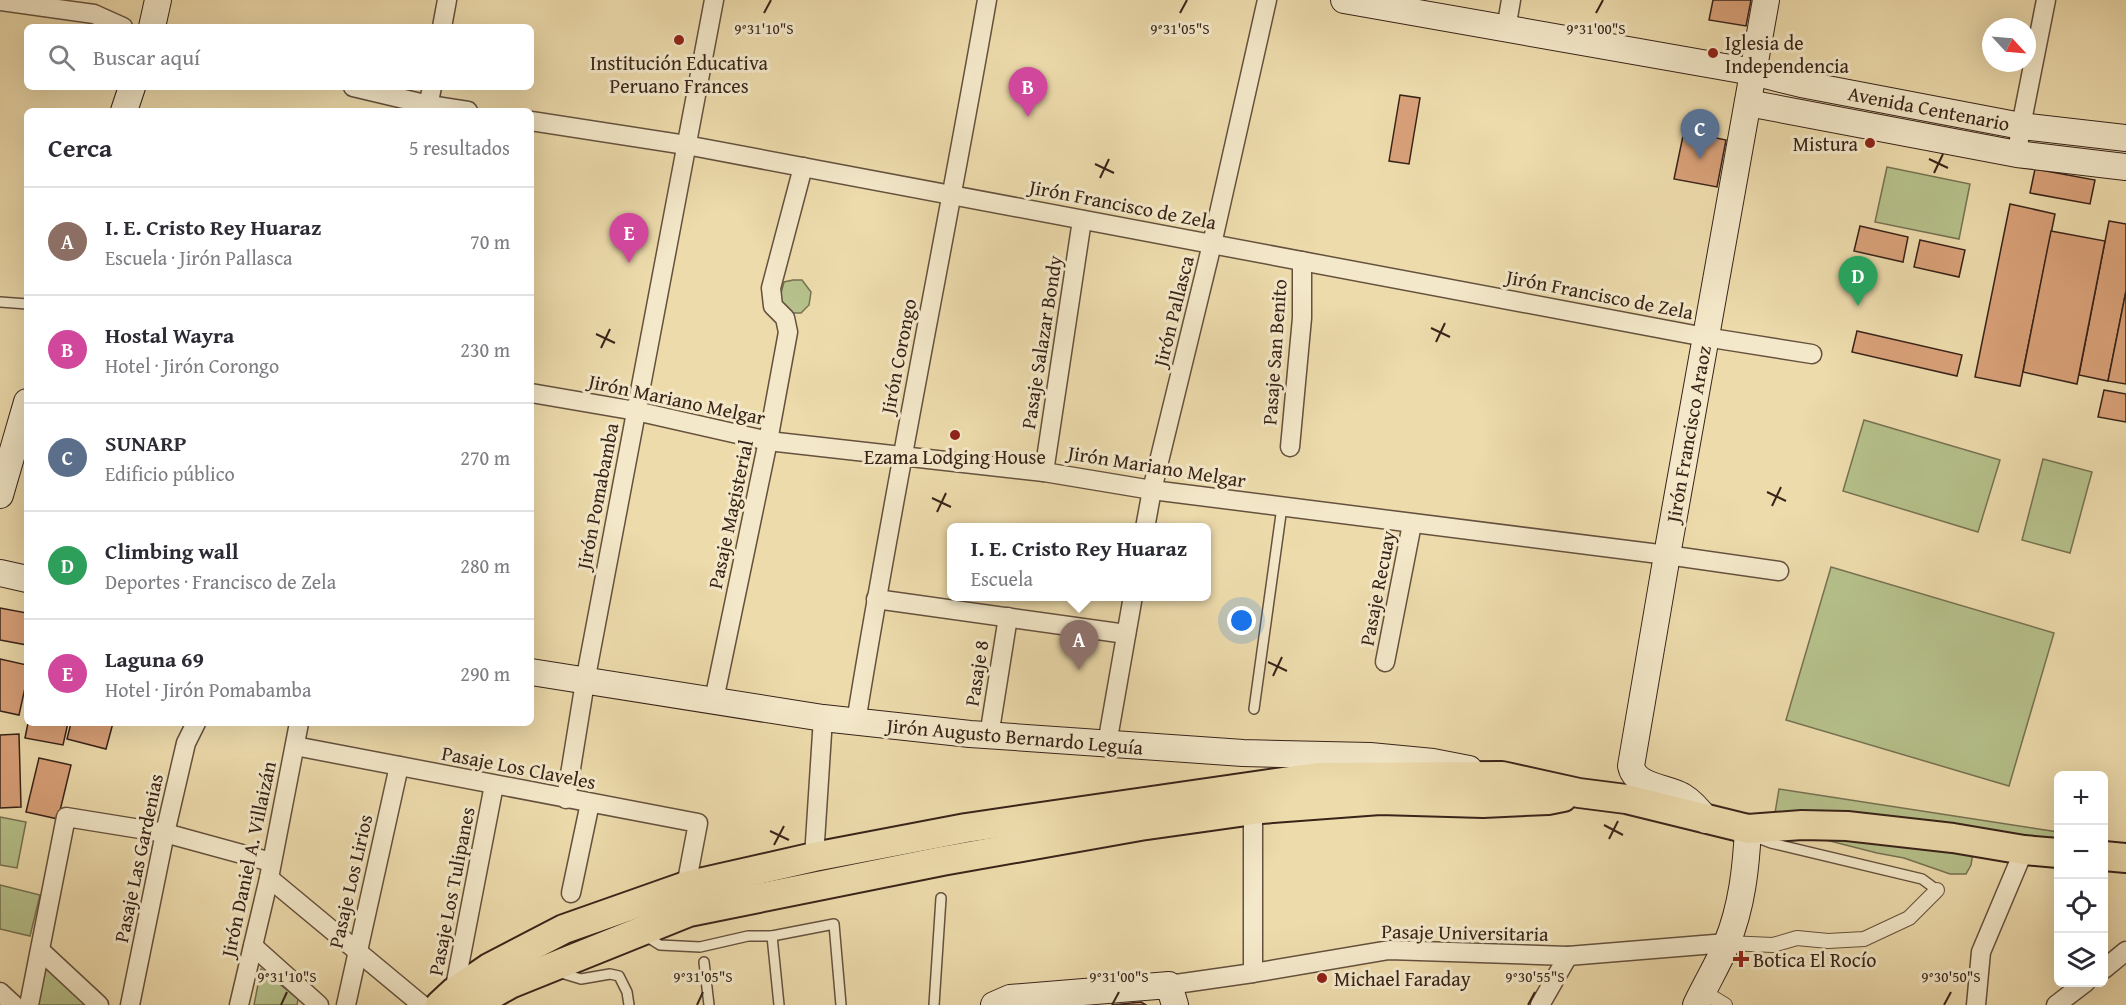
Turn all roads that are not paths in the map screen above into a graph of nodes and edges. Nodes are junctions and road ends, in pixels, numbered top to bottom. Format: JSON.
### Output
{"nodes":[{"id":1,"x":158,"y":0,"type":"edge"},
{"id":2,"x":447,"y":0,"type":"edge"},
{"id":3,"x":714,"y":0,"type":"edge"},
{"id":4,"x":987,"y":0,"type":"edge"},
{"id":5,"x":1267,"y":0,"type":"edge"},
{"id":6,"x":1344,"y":0,"type":"edge"},
{"id":7,"x":1511,"y":0,"type":"edge"},
{"id":8,"x":1766,"y":0,"type":"edge"},
{"id":9,"x":2046,"y":0,"type":"edge"},
{"id":10,"x":0,"y":1,"type":"edge"},
{"id":11,"x":116,"y":24,"type":"edge"},
{"id":12,"x":153,"y":24,"type":"edge"},
{"id":13,"x":443,"y":24,"type":"edge"},
{"id":14,"x":1506,"y":29,"type":"junction"},
{"id":15,"x":1753,"y":72,"type":"junction"},
{"id":16,"x":131,"y":90,"type":"edge"},
{"id":17,"x":369,"y":90,"type":"edge"},
{"id":18,"x":429,"y":101,"type":"edge"},
{"id":19,"x":1748,"y":103,"type":"junction"},
{"id":20,"x":125,"y":108,"type":"edge"},
{"id":21,"x":456,"y":108,"type":"edge"},
{"id":22,"x":534,"y":121,"type":"edge"},
{"id":23,"x":2021,"y":126,"type":"junction"},
{"id":24,"x":2126,"y":138,"type":"edge"},
{"id":25,"x":686,"y":145,"type":"junction"},
{"id":26,"x":2017,"y":154,"type":"junction"},
{"id":27,"x":803,"y":167,"type":"junction"},
{"id":28,"x":2126,"y":167,"type":"edge"},
{"id":29,"x":953,"y":195,"type":"junction"},
{"id":30,"x":1082,"y":220,"type":"junction"},
{"id":31,"x":1212,"y":244,"type":"junction"},
{"id":32,"x":1302,"y":261,"type":"junction"},
{"id":33,"x":0,"y":302,"type":"edge"},
{"id":34,"x":24,"y":304,"type":"edge"},
{"id":35,"x":1705,"y":337,"type":"junction"},
{"id":36,"x":1812,"y":354,"type":"dead end"},
{"id":37,"x":534,"y":394,"type":"edge"},
{"id":38,"x":636,"y":411,"type":"junction"},
{"id":39,"x":24,"y":412,"type":"edge"},
{"id":40,"x":768,"y":441,"type":"junction"},
{"id":41,"x":14,"y":447,"type":"edge"},
{"id":42,"x":1290,"y":447,"type":"dead end"},
{"id":43,"x":901,"y":457,"type":"junction"},
{"id":44,"x":1044,"y":472,"type":"junction"},
{"id":45,"x":1152,"y":490,"type":"junction"},
{"id":46,"x":0,"y":495,"type":"edge"},
{"id":47,"x":1282,"y":507,"type":"junction"},
{"id":48,"x":1147,"y":523,"type":"edge"},
{"id":49,"x":1412,"y":524,"type":"junction"},
{"id":50,"x":1667,"y":555,"type":"junction"},
{"id":51,"x":1779,"y":572,"type":"dead end"},
{"id":52,"x":0,"y":573,"type":"edge"},
{"id":53,"x":24,"y":578,"type":"edge"},
{"id":54,"x":876,"y":599,"type":"junction"},
{"id":55,"x":1132,"y":601,"type":"edge"},
{"id":56,"x":1008,"y":617,"type":"junction"},
{"id":57,"x":1126,"y":634,"type":"junction"},
{"id":58,"x":1385,"y":662,"type":"dead end"},
{"id":59,"x":534,"y":673,"type":"edge"},
{"id":60,"x":585,"y":682,"type":"junction"},
{"id":61,"x":714,"y":700,"type":"junction"},
{"id":62,"x":1254,"y":709,"type":"dead end"},
{"id":63,"x":823,"y":718,"type":"junction"},
{"id":64,"x":855,"y":722,"type":"junction"},
{"id":65,"x":194,"y":726,"type":"edge"},
{"id":66,"x":298,"y":726,"type":"edge"},
{"id":67,"x":989,"y":736,"type":"junction"},
{"id":68,"x":1107,"y":744,"type":"junction"},
{"id":69,"x":295,"y":746,"type":"junction"},
{"id":70,"x":399,"y":766,"type":"junction"},
{"id":71,"x":1502,"y":776,"type":"junction"},
{"id":72,"x":494,"y":785,"type":"junction"},
{"id":73,"x":1579,"y":793,"type":"junction"},
{"id":74,"x":566,"y":799,"type":"junction"},
{"id":75,"x":1250,"y":799,"type":"junction"},
{"id":76,"x":590,"y":803,"type":"junction"},
{"id":77,"x":1698,"y":818,"type":"junction"},
{"id":78,"x":1748,"y":829,"type":"junction"},
{"id":79,"x":165,"y":833,"type":"junction"},
{"id":80,"x":2024,"y":850,"type":"junction"},
{"id":81,"x":2054,"y":853,"type":"edge"},
{"id":82,"x":2108,"y":856,"type":"edge"},
{"id":83,"x":814,"y":857,"type":"junction"},
{"id":84,"x":2126,"y":858,"type":"edge"},
{"id":85,"x":270,"y":870,"type":"junction"},
{"id":86,"x":686,"y":886,"type":"junction"},
{"id":87,"x":1937,"y":890,"type":"joint"},
{"id":88,"x":571,"y":893,"type":"dead end"},
{"id":89,"x":941,"y":898,"type":"dead end"},
{"id":90,"x":638,"y":932,"type":"junction"},
{"id":91,"x":772,"y":936,"type":"junction"},
{"id":92,"x":1727,"y":943,"type":"junction"},
{"id":93,"x":253,"y":946,"type":"junction"},
{"id":94,"x":41,"y":951,"type":"junction"},
{"id":95,"x":357,"y":951,"type":"junction"},
{"id":96,"x":2126,"y":951,"type":"edge"},
{"id":97,"x":1569,"y":956,"type":"junction"},
{"id":98,"x":704,"y":962,"type":"dead end"},
{"id":99,"x":2108,"y":965,"type":"edge"},
{"id":100,"x":548,"y":968,"type":"junction"},
{"id":101,"x":1253,"y":974,"type":"junction"},
{"id":102,"x":2079,"y":987,"type":"edge"},
{"id":103,"x":0,"y":992,"type":"edge"},
{"id":104,"x":1172,"y":995,"type":"edge"},
{"id":105,"x":1699,"y":998,"type":"edge"},
{"id":106,"x":457,"y":1002,"type":"edge"},
{"id":107,"x":14,"y":1005,"type":"edge"},
{"id":108,"x":29,"y":1005,"type":"edge"},
{"id":109,"x":99,"y":1005,"type":"edge"},
{"id":110,"x":130,"y":1005,"type":"edge"},
{"id":111,"x":239,"y":1005,"type":"edge"},
{"id":112,"x":319,"y":1005,"type":"edge"},
{"id":113,"x":345,"y":1005,"type":"edge"},
{"id":114,"x":422,"y":1005,"type":"edge"},
{"id":115,"x":629,"y":1005,"type":"edge"},
{"id":116,"x":710,"y":1005,"type":"edge"},
{"id":117,"x":779,"y":1005,"type":"edge"},
{"id":118,"x":840,"y":1005,"type":"edge"},
{"id":119,"x":934,"y":1005,"type":"edge"},
{"id":120,"x":994,"y":1005,"type":"edge"},
{"id":121,"x":1540,"y":1005,"type":"edge"},
{"id":122,"x":1725,"y":1005,"type":"edge"},
{"id":123,"x":1977,"y":1005,"type":"edge"},
{"id":124,"x":2056,"y":1005,"type":"edge"}],
"edges":[{"from":1,"to":12,"type":"main road"},
{"from":2,"to":13,"type":"street"},
{"from":3,"to":25,"type":"street","name":"Jirón Pomabamba"},
{"from":4,"to":29,"type":"street","name":"Jirón Corongo"},
{"from":5,"to":31,"type":"street","name":"Jirón Pallasca"},
{"from":6,"to":14,"type":"main road","name":"Avenida Centenario"},
{"from":7,"to":14,"type":"street"},
{"from":8,"to":15,"type":"main road","name":"Jirón Francisco Araoz"},
{"from":9,"to":23,"type":"street"},
{"from":10,"to":11,"type":"street"},
{"from":14,"to":15,"type":"main road","name":"Avenida Centenario"},
{"from":15,"to":19,"type":"main road","name":"Jirón Francisco Araoz"},
{"from":15,"to":23,"type":"main road","name":"Avenida Centenario"},
{"from":16,"to":20,"type":"main road"},
{"from":17,"to":18,"type":"street"},
{"from":18,"to":21,"type":"street"},
{"from":19,"to":26,"type":"main road","name":"Avenida Centenario"},
{"from":19,"to":35,"type":"main road","name":"Jirón Francisco Araoz"},
{"from":22,"to":25,"type":"street","name":"Jirón Francisco de Zela"},
{"from":23,"to":24,"type":"main road","name":"Avenida Centenario"},
{"from":23,"to":26,"type":"street"},
{"from":25,"to":27,"type":"street","name":"Jirón Francisco de Zela"},
{"from":25,"to":38,"type":"street","name":"Jirón Pomabamba"},
{"from":26,"to":28,"type":"main road","name":"Avenida Centenario"},
{"from":27,"to":29,"type":"street","name":"Jirón Francisco de Zela"},
{"from":27,"to":40,"type":"street","name":"Pasaje Magisterial"},
{"from":29,"to":30,"type":"street","name":"Jirón Francisco de Zela"},
{"from":29,"to":43,"type":"street","name":"Jirón Corongo"},
{"from":30,"to":31,"type":"street","name":"Jirón Francisco de Zela"},
{"from":30,"to":44,"type":"street","name":"Pasaje Salazar Bondy"},
{"from":31,"to":32,"type":"street","name":"Jirón Francisco de Zela"},
{"from":31,"to":45,"type":"street","name":"Jirón Pallasca"},
{"from":32,"to":35,"type":"street","name":"Jirón Francisco de Zela"},
{"from":32,"to":42,"type":"street","name":"Pasaje San Benito"},
{"from":33,"to":34,"type":"lane"},
{"from":35,"to":36,"type":"street","name":"Jirón Francisco de Zela"},
{"from":35,"to":50,"type":"main road","name":"Jirón Francisco Araoz"},
{"from":37,"to":38,"type":"street","name":"Jirón Mariano Melgar"},
{"from":38,"to":40,"type":"street","name":"Jirón Mariano Melgar"},
{"from":38,"to":60,"type":"street","name":"Jirón Pomabamba"},
{"from":39,"to":41,"type":"main road"},
{"from":40,"to":43,"type":"street","name":"Jirón Mariano Melgar"},
{"from":40,"to":61,"type":"street","name":"Pasaje Magisterial"},
{"from":41,"to":46,"type":"main road"},
{"from":43,"to":44,"type":"street","name":"Jirón Mariano Melgar"},
{"from":43,"to":54,"type":"street","name":"Jirón Corongo"},
{"from":44,"to":45,"type":"street","name":"Jirón Mariano Melgar"},
{"from":45,"to":47,"type":"street","name":"Jirón Mariano Melgar"},
{"from":45,"to":48,"type":"street","name":"Jirón Pallasca"},
{"from":47,"to":49,"type":"street","name":"Jirón Mariano Melgar"},
{"from":47,"to":62,"type":"lane"},
{"from":49,"to":50,"type":"street","name":"Jirón Mariano Melgar"},
{"from":49,"to":58,"type":"street","name":"Pasaje Recuay"},
{"from":50,"to":51,"type":"street","name":"Jirón Mariano Melgar"},
{"from":50,"to":77,"type":"main road","name":"Jirón Francisco Araoz"},
{"from":52,"to":53,"type":"main road"},
{"from":54,"to":56,"type":"street"},
{"from":54,"to":64,"type":"street","name":"Jirón Corongo"},
{"from":55,"to":57,"type":"street"},
{"from":56,"to":57,"type":"street"},
{"from":56,"to":67,"type":"street","name":"Pasaje 8"},
{"from":57,"to":68,"type":"street"},
{"from":59,"to":60,"type":"main road","name":"Jirón Augusto Bernardo Leguía"},
{"from":60,"to":61,"type":"main road","name":"Jirón Augusto Bernardo Leguía"},
{"from":60,"to":74,"type":"street","name":"Jirón Pomabamba"},
{"from":61,"to":63,"type":"main road","name":"Jirón Augusto Bernardo Leguía"},
{"from":63,"to":64,"type":"main road","name":"Jirón Augusto Bernardo Leguía"},
{"from":63,"to":83,"type":"street"},
{"from":64,"to":67,"type":"main road","name":"Jirón Augusto Bernardo Leguía"},
{"from":65,"to":79,"type":"street","name":"Pasaje Las Gardenias"},
{"from":66,"to":69,"type":"street","name":"Jirón Daniel A. Villaizán"},
{"from":67,"to":68,"type":"main road","name":"Jirón Augusto Bernardo Leguía"},
{"from":68,"to":71,"type":"main road","name":"Jirón Augusto Bernardo Leguía"},
{"from":69,"to":70,"type":"street","name":"Pasaje Los Claveles"},
{"from":69,"to":85,"type":"street","name":"Jirón Daniel A. Villaizán"},
{"from":70,"to":72,"type":"street","name":"Pasaje Los Claveles"},
{"from":70,"to":95,"type":"street","name":"Pasaje Los Lirios"},
{"from":71,"to":73,"type":"main road"},
{"from":71,"to":75,"type":"main road"},
{"from":72,"to":74,"type":"street","name":"Pasaje Los Claveles"},
{"from":72,"to":106,"type":"street","name":"Pasaje Los Tulipanes"},
{"from":73,"to":75,"type":"main road"},
{"from":73,"to":77,"type":"main road"},
{"from":74,"to":76,"type":"street","name":"Pasaje Los Claveles"},
{"from":75,"to":83,"type":"main road"},
{"from":75,"to":90,"type":"main road"},
{"from":75,"to":101,"type":"street"},
{"from":76,"to":86,"type":"street","name":"Pasaje Los Claveles"},
{"from":76,"to":88,"type":"street"},
{"from":77,"to":78,"type":"main road"},
{"from":78,"to":80,"type":"main road"},
{"from":78,"to":87,"type":"lane"},
{"from":78,"to":92,"type":"main road"},
{"from":79,"to":85,"type":"street"},
{"from":79,"to":94,"type":"street"},
{"from":79,"to":110,"type":"street","name":"Pasaje Las Gardenias"},
{"from":80,"to":81,"type":"main road"},
{"from":80,"to":123,"type":"street"},
{"from":82,"to":84,"type":"main road"},
{"from":83,"to":86,"type":"main road"},
{"from":85,"to":93,"type":"street","name":"Jirón Daniel A. Villaizán"},
{"from":85,"to":95,"type":"street"},
{"from":86,"to":106,"type":"main road"},
{"from":87,"to":92,"type":"street"},
{"from":89,"to":119,"type":"lane"},
{"from":90,"to":91,"type":"lane"},
{"from":90,"to":100,"type":"main road"},
{"from":91,"to":117,"type":"lane"},
{"from":91,"to":118,"type":"lane"},
{"from":92,"to":97,"type":"street","name":"Pasaje Universitaria"},
{"from":92,"to":105,"type":"main road"},
{"from":93,"to":111,"type":"street","name":"Jirón Daniel A. Villaizán"},
{"from":93,"to":112,"type":"street"},
{"from":94,"to":108,"type":"street"},
{"from":94,"to":109,"type":"street"},
{"from":95,"to":113,"type":"street","name":"Pasaje Los Lirios"},
{"from":95,"to":114,"type":"street"},
{"from":96,"to":99,"type":"street"},
{"from":97,"to":101,"type":"street","name":"Pasaje Universitaria"},
{"from":97,"to":121,"type":"street"},
{"from":98,"to":116,"type":"lane"},
{"from":100,"to":106,"type":"main road"},
{"from":100,"to":115,"type":"lane"},
{"from":101,"to":104,"type":"street","name":"Pasaje Universitaria"},
{"from":102,"to":124,"type":"street"},
{"from":103,"to":107,"type":"street"},
{"from":104,"to":120,"type":"main road"},
{"from":105,"to":122,"type":"street"}]}
